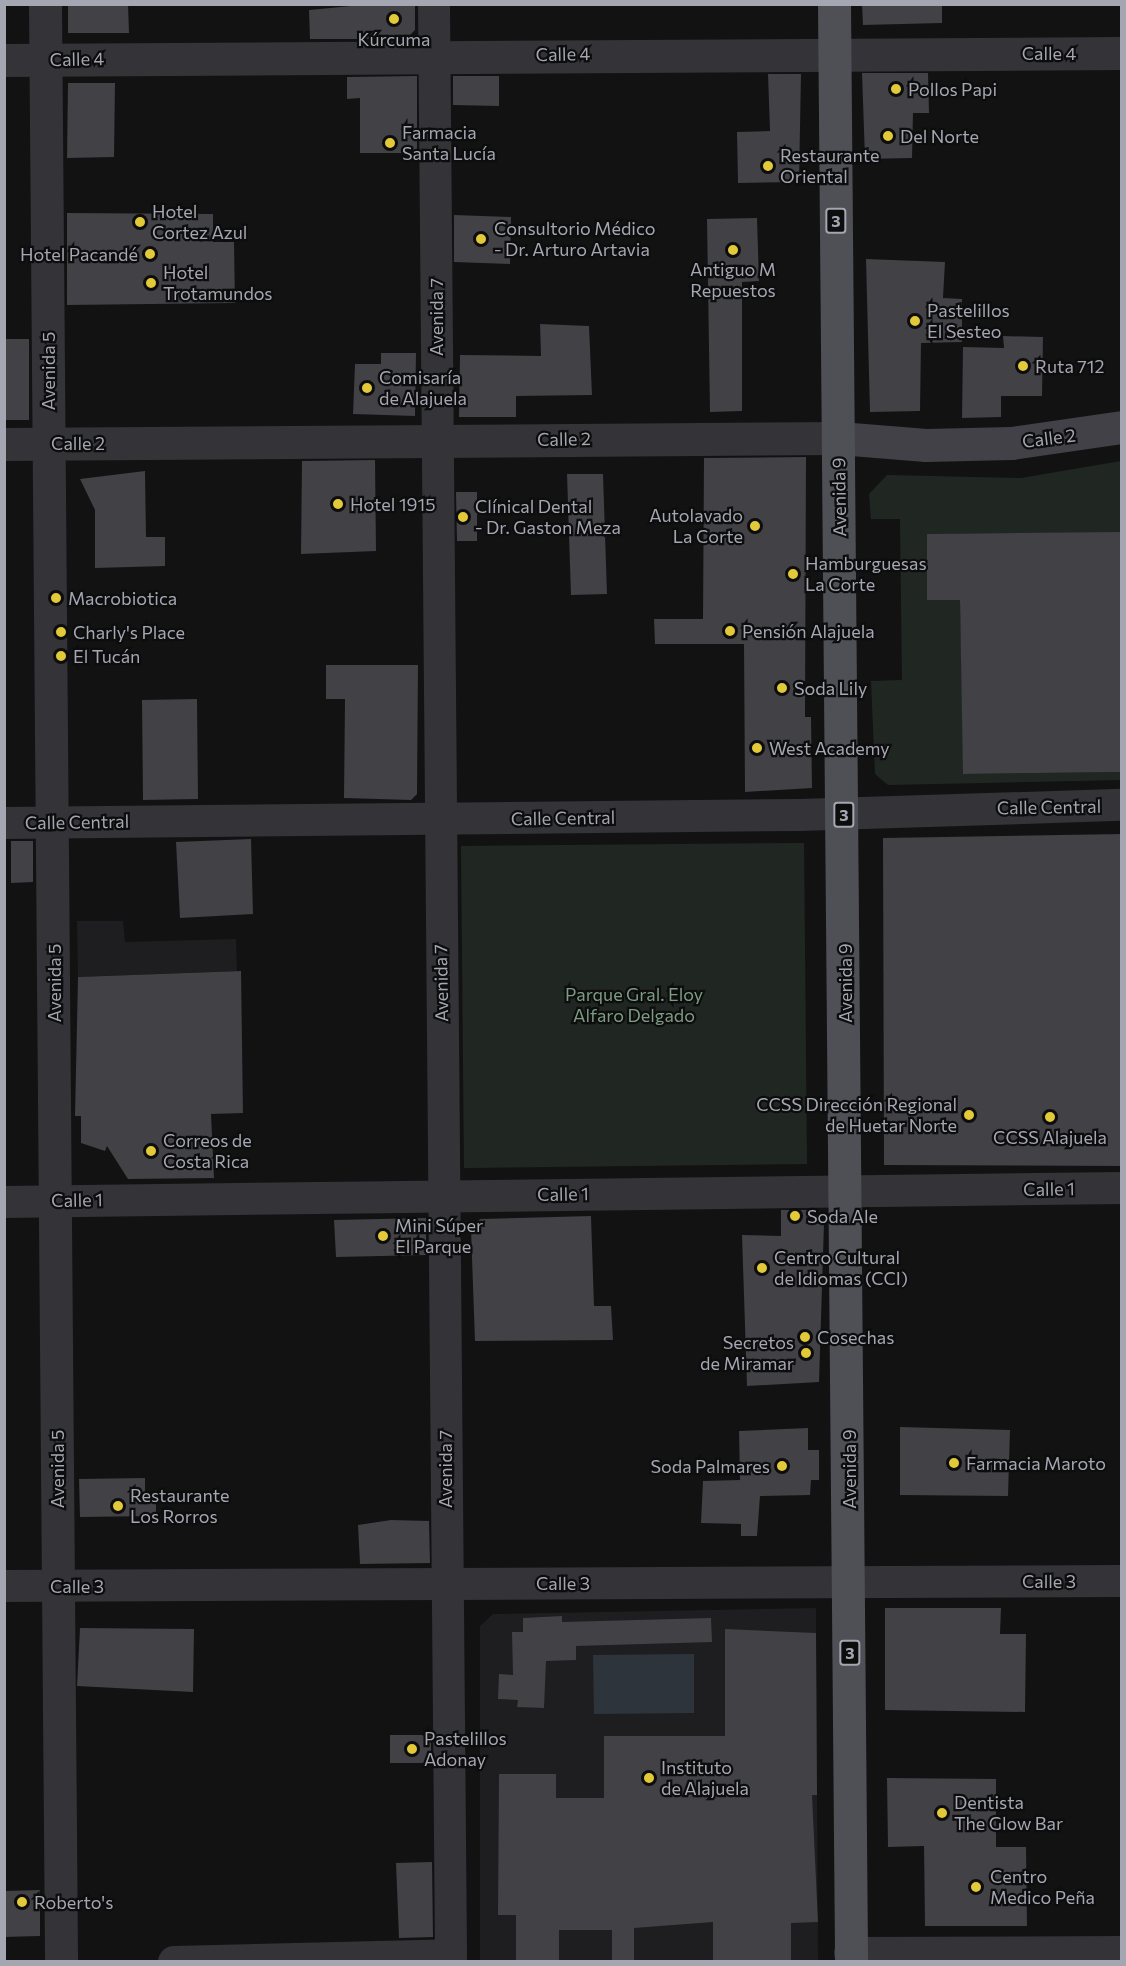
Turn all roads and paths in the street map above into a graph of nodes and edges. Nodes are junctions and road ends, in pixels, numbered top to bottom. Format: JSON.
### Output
{"nodes":[{"id":1,"x":45,"y":4,"type":"edge"},
{"id":2,"x":434,"y":4,"type":"edge"},
{"id":3,"x":834,"y":4,"type":"edge"},
{"id":4,"x":834,"y":51,"type":"junction"},
{"id":5,"x":1122,"y":53,"type":"edge"},
{"id":6,"x":434,"y":56,"type":"junction"},
{"id":7,"x":4,"y":60,"type":"edge"},
{"id":8,"x":46,"y":60,"type":"junction"},
{"id":9,"x":1122,"y":427,"type":"edge"},
{"id":10,"x":839,"y":438,"type":"junction"},
{"id":11,"x":436,"y":440,"type":"junction"},
{"id":12,"x":49,"y":443,"type":"junction"},
{"id":13,"x":4,"y":444,"type":"edge"},
{"id":14,"x":1122,"y":805,"type":"edge"},
{"id":15,"x":844,"y":812,"type":"junction"},
{"id":16,"x":439,"y":819,"type":"junction"},
{"id":17,"x":53,"y":821,"type":"junction"},
{"id":18,"x":4,"y":823,"type":"edge"},
{"id":19,"x":1122,"y":1188,"type":"edge"},
{"id":20,"x":846,"y":1191,"type":"junction"},
{"id":21,"x":443,"y":1195,"type":"junction"},
{"id":22,"x":56,"y":1200,"type":"junction"},
{"id":23,"x":4,"y":1202,"type":"edge"},
{"id":24,"x":1122,"y":1581,"type":"edge"},
{"id":25,"x":850,"y":1582,"type":"junction"},
{"id":26,"x":446,"y":1584,"type":"junction"},
{"id":27,"x":4,"y":1586,"type":"edge"},
{"id":28,"x":57,"y":1586,"type":"junction"},
{"id":29,"x":1122,"y":1952,"type":"edge"},
{"id":30,"x":850,"y":1957,"type":"edge"},
{"id":31,"x":451,"y":1958,"type":"edge"},
{"id":32,"x":61,"y":1962,"type":"edge"},
{"id":33,"x":174,"y":1962,"type":"edge"}],
"edges":[{"from":1,"to":8,"type":"street","name":"Avenida 5"},
{"from":2,"to":6,"type":"street","name":"Avenida 7"},
{"from":3,"to":4,"type":"main road","name":"Avenida 9","number":"3"},
{"from":4,"to":5,"type":"street","name":"Calle 4"},
{"from":4,"to":6,"type":"street","name":"Calle 4"},
{"from":4,"to":10,"type":"main road","name":"Avenida 9","number":"3"},
{"from":6,"to":8,"type":"street","name":"Calle 4"},
{"from":6,"to":11,"type":"street","name":"Avenida 7"},
{"from":7,"to":8,"type":"street","name":"Calle 4"},
{"from":8,"to":12,"type":"street","name":"Avenida 5"},
{"from":9,"to":10,"type":"main road","name":"Calle 2"},
{"from":10,"to":11,"type":"street","name":"Calle 2"},
{"from":10,"to":15,"type":"main road","name":"Avenida 9","number":"3"},
{"from":11,"to":12,"type":"street","name":"Calle 2"},
{"from":11,"to":16,"type":"street","name":"Avenida 7"},
{"from":12,"to":13,"type":"street","name":"Calle 2"},
{"from":12,"to":17,"type":"street","name":"Avenida 5"},
{"from":14,"to":15,"type":"street","name":"Calle Central"},
{"from":15,"to":16,"type":"street","name":"Calle Central"},
{"from":15,"to":20,"type":"main road","name":"Avenida 9","number":"3"},
{"from":16,"to":17,"type":"street","name":"Calle Central"},
{"from":16,"to":21,"type":"street","name":"Avenida 7"},
{"from":17,"to":18,"type":"street","name":"Calle Central"},
{"from":17,"to":22,"type":"street","name":"Avenida 5"},
{"from":19,"to":20,"type":"street","name":"Calle 1"},
{"from":20,"to":21,"type":"street","name":"Calle 1"},
{"from":20,"to":25,"type":"main road","name":"Avenida 9","number":"3"},
{"from":21,"to":22,"type":"street","name":"Calle 1"},
{"from":21,"to":26,"type":"street","name":"Avenida 7"},
{"from":22,"to":23,"type":"street","name":"Calle 1"},
{"from":22,"to":28,"type":"street","name":"Avenida 5"},
{"from":24,"to":25,"type":"street","name":"Calle 3"},
{"from":25,"to":26,"type":"street","name":"Calle 3"},
{"from":25,"to":30,"type":"main road","name":"Avenida 9","number":"3"},
{"from":26,"to":28,"type":"street","name":"Calle 3"},
{"from":26,"to":31,"type":"street","name":"Avenida 7"},
{"from":27,"to":28,"type":"street","name":"Calle 3"},
{"from":28,"to":32,"type":"street","name":"Avenida 5"},
{"from":29,"to":30,"type":"street"},
{"from":31,"to":33,"type":"street"}]}
